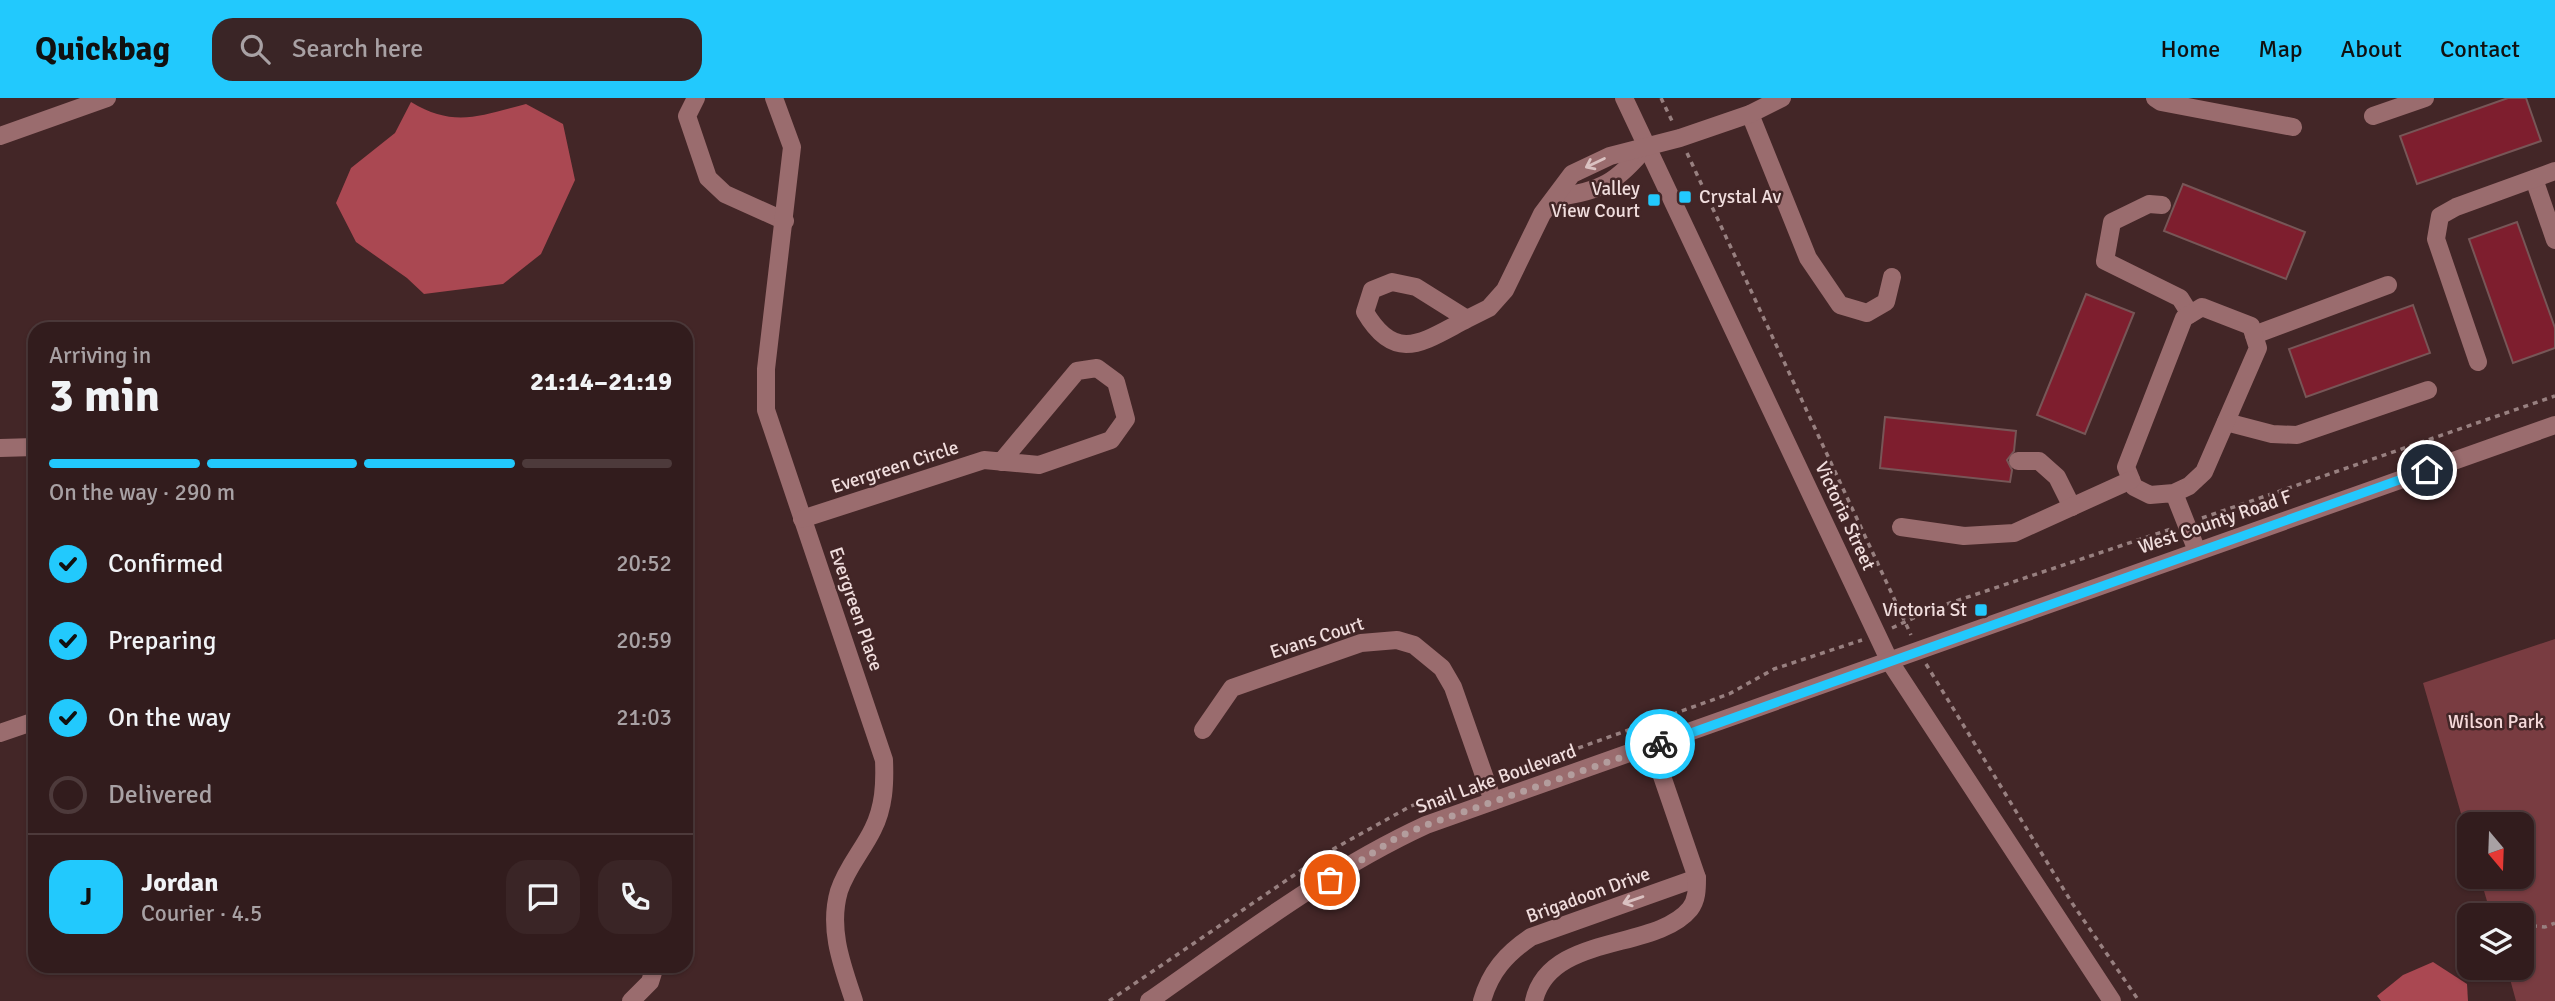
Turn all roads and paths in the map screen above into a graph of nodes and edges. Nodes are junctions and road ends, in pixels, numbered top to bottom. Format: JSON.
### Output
{"nodes":[{"id":1,"x":107,"y":98,"type":"edge"},
{"id":2,"x":696,"y":98,"type":"edge"},
{"id":3,"x":774,"y":98,"type":"edge"},
{"id":4,"x":1624,"y":98,"type":"edge"},
{"id":5,"x":1661,"y":98,"type":"edge"},
{"id":6,"x":1782,"y":98,"type":"edge"},
{"id":7,"x":2155,"y":98,"type":"edge"},
{"id":8,"x":2425,"y":98,"type":"edge"},
{"id":9,"x":1750,"y":114,"type":"junction"},
{"id":10,"x":2373,"y":116,"type":"dead end"},
{"id":11,"x":2293,"y":127,"type":"dead end"},
{"id":12,"x":0,"y":136,"type":"edge"},
{"id":13,"x":1680,"y":138,"type":"junction"},
{"id":14,"x":1646,"y":147,"type":"junction"},
{"id":15,"x":2555,"y":171,"type":"edge"},
{"id":16,"x":2534,"y":179,"type":"junction"},
{"id":17,"x":2162,"y":205,"type":"dead end"},
{"id":18,"x":785,"y":222,"type":"junction"},
{"id":19,"x":2555,"y":240,"type":"edge"},
{"id":20,"x":1892,"y":277,"type":"dead end"},
{"id":21,"x":2388,"y":285,"type":"dead end"},
{"id":22,"x":2190,"y":314,"type":"junction"},
{"id":23,"x":1467,"y":319,"type":"junction"},
{"id":24,"x":2254,"y":335,"type":"junction"},
{"id":25,"x":2478,"y":362,"type":"dead end"},
{"id":26,"x":2428,"y":390,"type":"dead end"},
{"id":27,"x":2226,"y":422,"type":"junction"},
{"id":28,"x":2555,"y":425,"type":"edge"},
{"id":29,"x":28,"y":447,"type":"edge"},
{"id":30,"x":0,"y":448,"type":"edge"},
{"id":31,"x":2018,"y":461,"type":"dead end"},
{"id":32,"x":1001,"y":462,"type":"junction"},
{"id":33,"x":2131,"y":480,"type":"junction"},
{"id":34,"x":2174,"y":492,"type":"junction"},
{"id":35,"x":2072,"y":507,"type":"junction"},
{"id":36,"x":802,"y":519,"type":"junction"},
{"id":37,"x":1901,"y":527,"type":"dead end"},
{"id":38,"x":2197,"y":551,"type":"junction"},
{"id":39,"x":1919,"y":651,"type":"junction"},
{"id":40,"x":1890,"y":662,"type":"junction"},
{"id":41,"x":28,"y":723,"type":"edge"},
{"id":42,"x":1203,"y":730,"type":"dead end"},
{"id":43,"x":0,"y":733,"type":"edge"},
{"id":44,"x":1652,"y":747,"type":"junction"},
{"id":45,"x":1493,"y":801,"type":"junction"},
{"id":46,"x":1697,"y":878,"type":"junction"},
{"id":47,"x":2555,"y":923,"type":"edge"},
{"id":48,"x":2534,"y":927,"type":"edge"},
{"id":49,"x":653,"y":973,"type":"edge"},
{"id":50,"x":631,"y":1001,"type":"edge"},
{"id":51,"x":854,"y":1001,"type":"edge"},
{"id":52,"x":1150,"y":1001,"type":"edge"},
{"id":53,"x":1482,"y":1001,"type":"edge"},
{"id":54,"x":1534,"y":1001,"type":"edge"},
{"id":55,"x":2112,"y":1001,"type":"edge"},
{"id":56,"x":2139,"y":1001,"type":"edge"}],
"edges":[{"from":1,"to":12,"type":"street"},
{"from":2,"to":18,"type":"street"},
{"from":3,"to":18,"type":"street","name":"Evergreen Place"},
{"from":4,"to":14,"type":"street","name":"Victoria Street"},
{"from":5,"to":13,"type":"path"},
{"from":6,"to":9,"type":"street"},
{"from":7,"to":11,"type":"street"},
{"from":8,"to":10,"type":"street"},
{"from":9,"to":13,"type":"street"},
{"from":9,"to":20,"type":"street"},
{"from":13,"to":14,"type":"street"},
{"from":13,"to":39,"type":"path"},
{"from":14,"to":23,"type":"street"},
{"from":14,"to":40,"type":"street","name":"Victoria Street"},
{"from":15,"to":16,"type":"street"},
{"from":16,"to":19,"type":"street"},
{"from":16,"to":25,"type":"street"},
{"from":17,"to":22,"type":"street"},
{"from":18,"to":36,"type":"street","name":"Evergreen Place"},
{"from":21,"to":24,"type":"street"},
{"from":22,"to":24,"type":"street"},
{"from":22,"to":33,"type":"street"},
{"from":23,"to":23,"type":"street"},
{"from":24,"to":27,"type":"street"},
{"from":26,"to":27,"type":"street"},
{"from":27,"to":34,"type":"street"},
{"from":28,"to":38,"type":"street","name":"West County Road F"},
{"from":29,"to":30,"type":"street"},
{"from":31,"to":35,"type":"street"},
{"from":32,"to":32,"type":"street","name":"Evergreen Circle"},
{"from":32,"to":36,"type":"street","name":"Evergreen Circle"},
{"from":33,"to":34,"type":"street"},
{"from":33,"to":35,"type":"street"},
{"from":34,"to":38,"type":"street"},
{"from":35,"to":37,"type":"street"},
{"from":36,"to":51,"type":"street","name":"Evergreen Place"},
{"from":38,"to":39,"type":"street","name":"West County Road F"},
{"from":39,"to":40,"type":"street","name":"West County Road F"},
{"from":39,"to":56,"type":"path"},
{"from":40,"to":44,"type":"street","name":"Snail Lake Boulevard"},
{"from":40,"to":55,"type":"street","name":"Victoria Street"},
{"from":41,"to":43,"type":"street"},
{"from":42,"to":45,"type":"street","name":"Evans Court"},
{"from":44,"to":45,"type":"street","name":"Snail Lake Boulevard"},
{"from":44,"to":46,"type":"street"},
{"from":45,"to":52,"type":"street","name":"Snail Lake Boulevard"},
{"from":46,"to":53,"type":"street","name":"Brigadoon Drive","one_way":true},
{"from":46,"to":54,"type":"street"},
{"from":47,"to":48,"type":"path"},
{"from":49,"to":50,"type":"street"}]}
